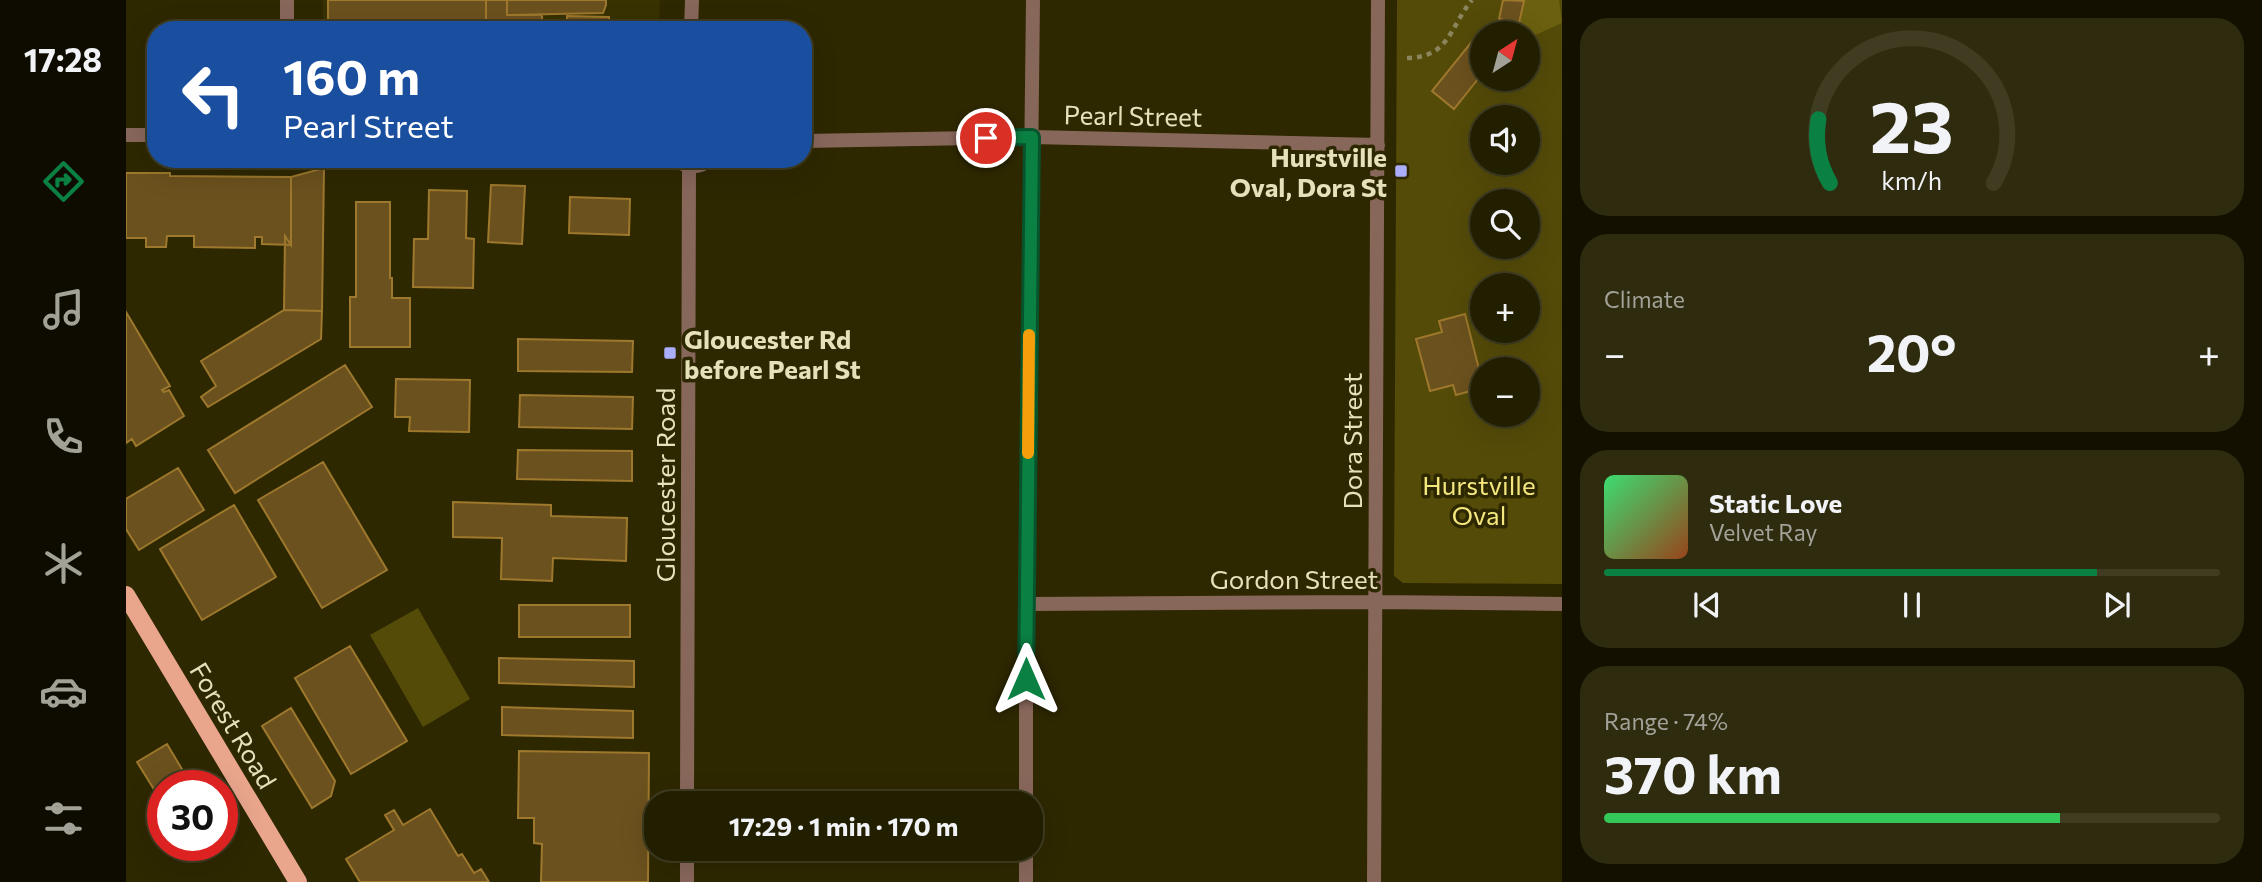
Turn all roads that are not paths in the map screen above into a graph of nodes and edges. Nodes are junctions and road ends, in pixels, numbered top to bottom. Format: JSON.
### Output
{"nodes":[{"id":1,"x":287,"y":0,"type":"edge"},
{"id":2,"x":692,"y":0,"type":"edge"},
{"id":3,"x":1033,"y":0,"type":"edge"},
{"id":4,"x":1378,"y":0,"type":"edge"},
{"id":5,"x":287,"y":21,"type":"edge"},
{"id":6,"x":691,"y":21,"type":"edge"},
{"id":7,"x":126,"y":135,"type":"edge"},
{"id":8,"x":147,"y":135,"type":"edge"},
{"id":9,"x":1032,"y":137,"type":"junction"},
{"id":10,"x":812,"y":141,"type":"edge"},
{"id":11,"x":1378,"y":145,"type":"junction"},
{"id":12,"x":689,"y":168,"type":"edge"},
{"id":13,"x":126,"y":595,"type":"edge"},
{"id":14,"x":1375,"y":602,"type":"junction"},
{"id":15,"x":1026,"y":604,"type":"junction"},
{"id":16,"x":1562,"y":604,"type":"edge"},
{"id":17,"x":687,"y":791,"type":"edge"},
{"id":18,"x":1026,"y":791,"type":"edge"},
{"id":19,"x":687,"y":861,"type":"edge"},
{"id":20,"x":1026,"y":861,"type":"edge"},
{"id":21,"x":298,"y":882,"type":"edge"},
{"id":22,"x":687,"y":882,"type":"edge"},
{"id":23,"x":1026,"y":882,"type":"edge"},
{"id":24,"x":1374,"y":882,"type":"edge"}],
"edges":[{"from":1,"to":5,"type":"street"},
{"from":2,"to":6,"type":"street"},
{"from":3,"to":9,"type":"street"},
{"from":4,"to":11,"type":"street","name":"Dora Street"},
{"from":7,"to":8,"type":"street"},
{"from":9,"to":10,"type":"street","name":"Pearl Street"},
{"from":9,"to":11,"type":"street","name":"Pearl Street"},
{"from":9,"to":15,"type":"street"},
{"from":11,"to":14,"type":"street","name":"Dora Street"},
{"from":12,"to":17,"type":"street","name":"Gloucester Road"},
{"from":13,"to":21,"type":"main road","name":"Forest Road"},
{"from":14,"to":15,"type":"street","name":"Gordon Street"},
{"from":14,"to":16,"type":"street","name":"Gordon Street"},
{"from":14,"to":24,"type":"street","name":"Dora Street"},
{"from":15,"to":18,"type":"street"},
{"from":19,"to":22,"type":"street"},
{"from":20,"to":23,"type":"street"}]}
